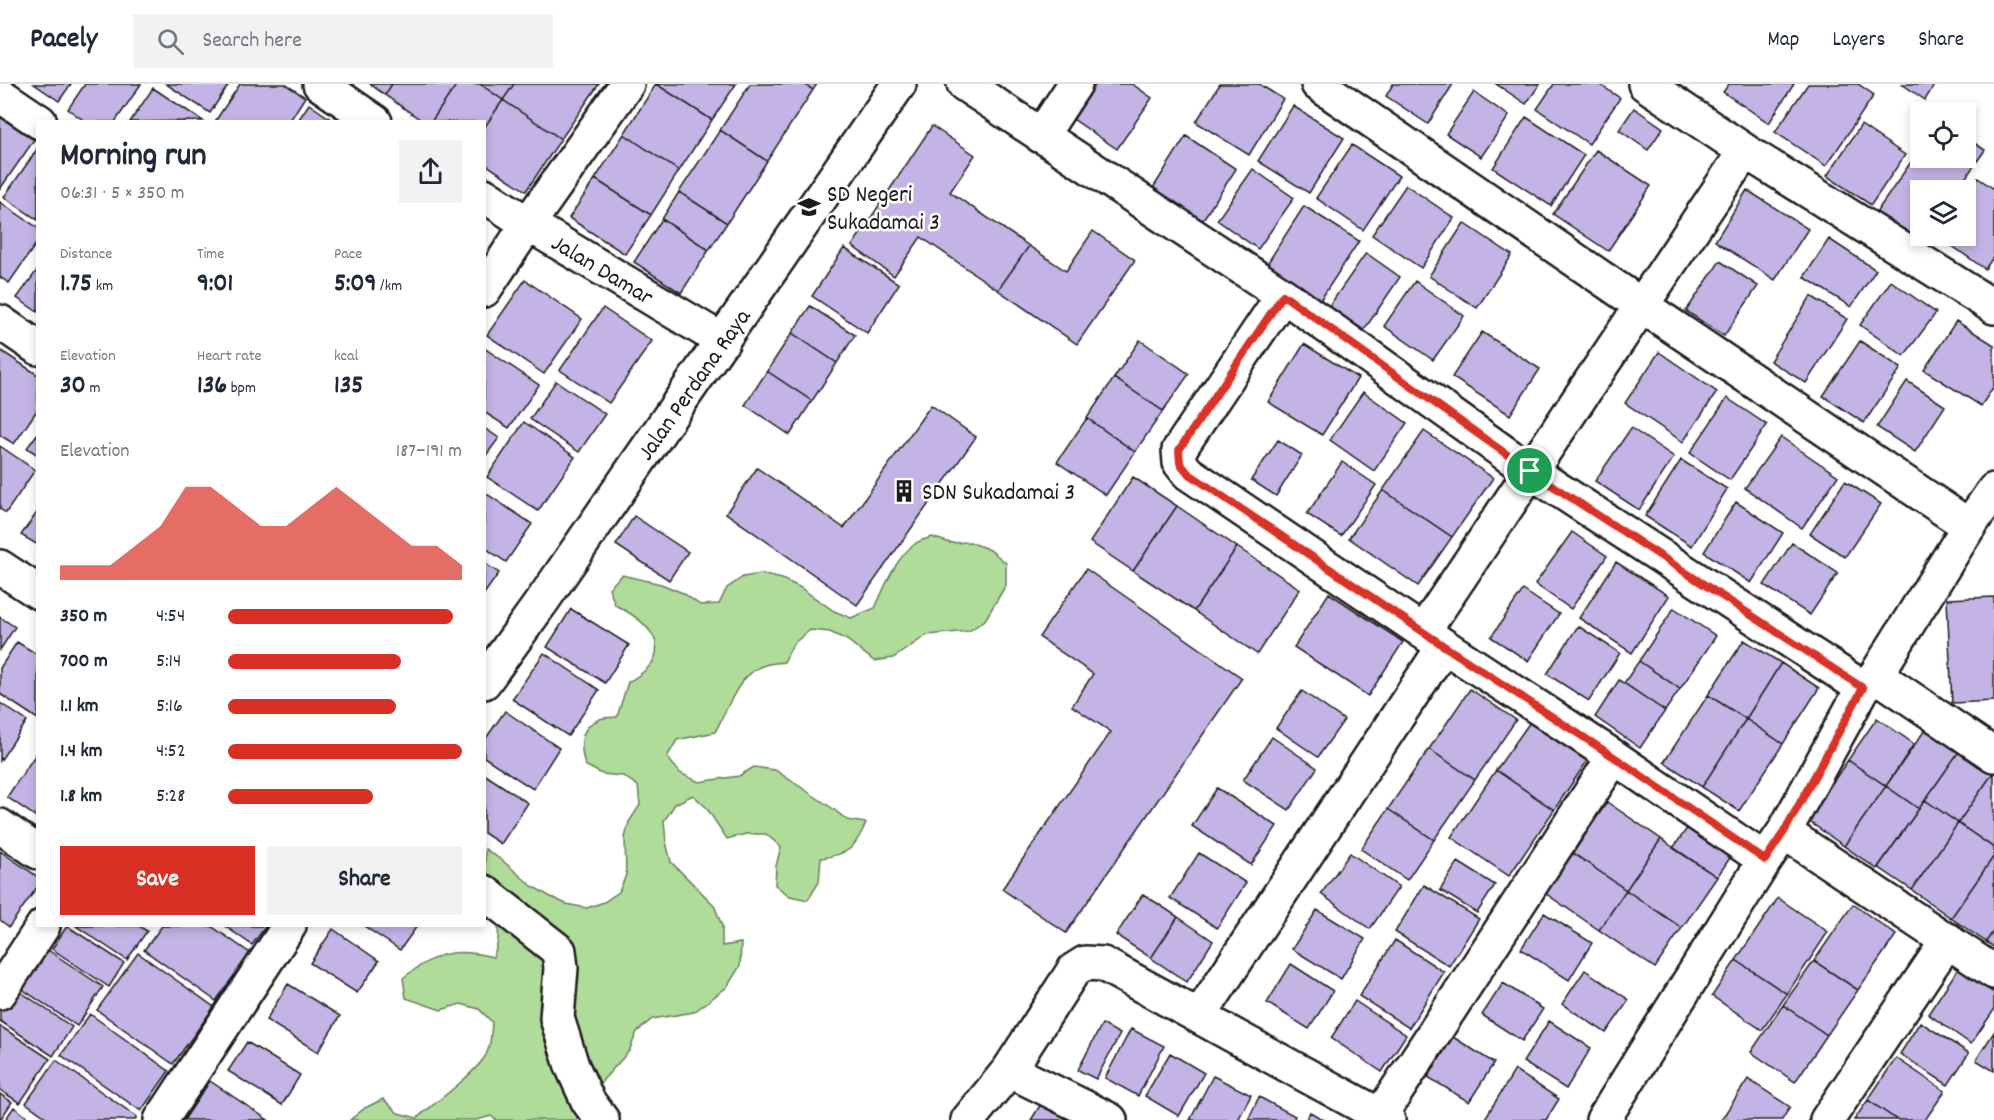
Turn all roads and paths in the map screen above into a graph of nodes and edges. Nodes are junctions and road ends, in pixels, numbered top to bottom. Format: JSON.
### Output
{"nodes":[{"id":1,"x":320,"y":84,"type":"edge"},
{"id":2,"x":627,"y":84,"type":"edge"},
{"id":3,"x":899,"y":84,"type":"edge"},
{"id":4,"x":964,"y":84,"type":"edge"},
{"id":5,"x":1075,"y":84,"type":"edge"},
{"id":6,"x":1318,"y":84,"type":"edge"},
{"id":7,"x":1644,"y":84,"type":"edge"},
{"id":8,"x":0,"y":95,"type":"edge"},
{"id":9,"x":36,"y":120,"type":"edge"},
{"id":10,"x":372,"y":120,"type":"edge"},
{"id":11,"x":1041,"y":136,"type":"junction"},
{"id":12,"x":1745,"y":151,"type":"junction"},
{"id":13,"x":486,"y":196,"type":"edge"},
{"id":14,"x":528,"y":224,"type":"junction"},
{"id":15,"x":486,"y":287,"type":"edge"},
{"id":16,"x":1283,"y":295,"type":"junction"},
{"id":17,"x":1641,"y":305,"type":"junction"},
{"id":18,"x":1994,"y":308,"type":"edge"},
{"id":19,"x":0,"y":322,"type":"edge"},
{"id":20,"x":723,"y":341,"type":"junction"},
{"id":21,"x":36,"y":347,"type":"edge"},
{"id":22,"x":1530,"y":471,"type":"junction"},
{"id":23,"x":1994,"y":490,"type":"edge"},
{"id":24,"x":1970,"y":526,"type":"junction"},
{"id":25,"x":0,"y":567,"type":"edge"},
{"id":26,"x":36,"y":591,"type":"edge"},
{"id":27,"x":1433,"y":639,"type":"junction"},
{"id":28,"x":486,"y":679,"type":"edge"},
{"id":29,"x":1870,"y":681,"type":"junction"},
{"id":30,"x":1994,"y":755,"type":"edge"},
{"id":31,"x":1614,"y":757,"type":"junction"},
{"id":32,"x":0,"y":826,"type":"edge"},
{"id":33,"x":1784,"y":832,"type":"junction"},
{"id":34,"x":36,"y":851,"type":"edge"},
{"id":35,"x":1765,"y":860,"type":"junction"},
{"id":36,"x":486,"y":894,"type":"edge"},
{"id":37,"x":42,"y":927,"type":"edge"},
{"id":38,"x":288,"y":927,"type":"edge"},
{"id":39,"x":1947,"y":940,"type":"junction"},
{"id":40,"x":1994,"y":972,"type":"edge"},
{"id":41,"x":0,"y":992,"type":"edge"},
{"id":42,"x":1200,"y":1015,"type":"junction"},
{"id":43,"x":1009,"y":1070,"type":"junction"},
{"id":44,"x":1618,"y":1115,"type":"edge"},
{"id":45,"x":1384,"y":1118,"type":"edge"},
{"id":46,"x":161,"y":1120,"type":"edge"},
{"id":47,"x":602,"y":1120,"type":"edge"},
{"id":48,"x":968,"y":1120,"type":"edge"},
{"id":49,"x":1110,"y":1120,"type":"edge"},
{"id":50,"x":1827,"y":1120,"type":"edge"}],
"edges":[{"from":1,"to":10,"type":"street"},
{"from":2,"to":14,"type":"street"},
{"from":3,"to":20,"type":"street","name":"Jalan Perdana Raya"},
{"from":4,"to":11,"type":"street"},
{"from":5,"to":11,"type":"street"},
{"from":6,"to":17,"type":"street"},
{"from":7,"to":12,"type":"street"},
{"from":8,"to":9,"type":"street"},
{"from":11,"to":16,"type":"street"},
{"from":12,"to":17,"type":"street"},
{"from":12,"to":18,"type":"street"},
{"from":13,"to":14,"type":"street","name":"Jalan Damar"},
{"from":14,"to":15,"type":"street"},
{"from":14,"to":20,"type":"street","name":"Jalan Damar"},
{"from":16,"to":22,"type":"street"},
{"from":16,"to":27,"type":"street"},
{"from":17,"to":22,"type":"street"},
{"from":17,"to":24,"type":"street"},
{"from":19,"to":21,"type":"street"},
{"from":20,"to":28,"type":"street","name":"Jalan Perdana Raya"},
{"from":22,"to":27,"type":"street"},
{"from":22,"to":29,"type":"street"},
{"from":23,"to":24,"type":"street"},
{"from":24,"to":29,"type":"street"},
{"from":25,"to":26,"type":"street"},
{"from":27,"to":31,"type":"street"},
{"from":27,"to":42,"type":"street"},
{"from":29,"to":30,"type":"street"},
{"from":29,"to":33,"type":"street"},
{"from":31,"to":35,"type":"street"},
{"from":31,"to":45,"type":"street"},
{"from":32,"to":34,"type":"street"},
{"from":33,"to":35,"type":"street"},
{"from":33,"to":39,"type":"street"},
{"from":35,"to":44,"type":"street"},
{"from":36,"to":47,"type":"street"},
{"from":37,"to":41,"type":"street"},
{"from":38,"to":46,"type":"street"},
{"from":39,"to":40,"type":"street"},
{"from":39,"to":50,"type":"street"},
{"from":42,"to":43,"type":"street"},
{"from":42,"to":45,"type":"street"},
{"from":43,"to":48,"type":"street"},
{"from":43,"to":49,"type":"street"}]}
